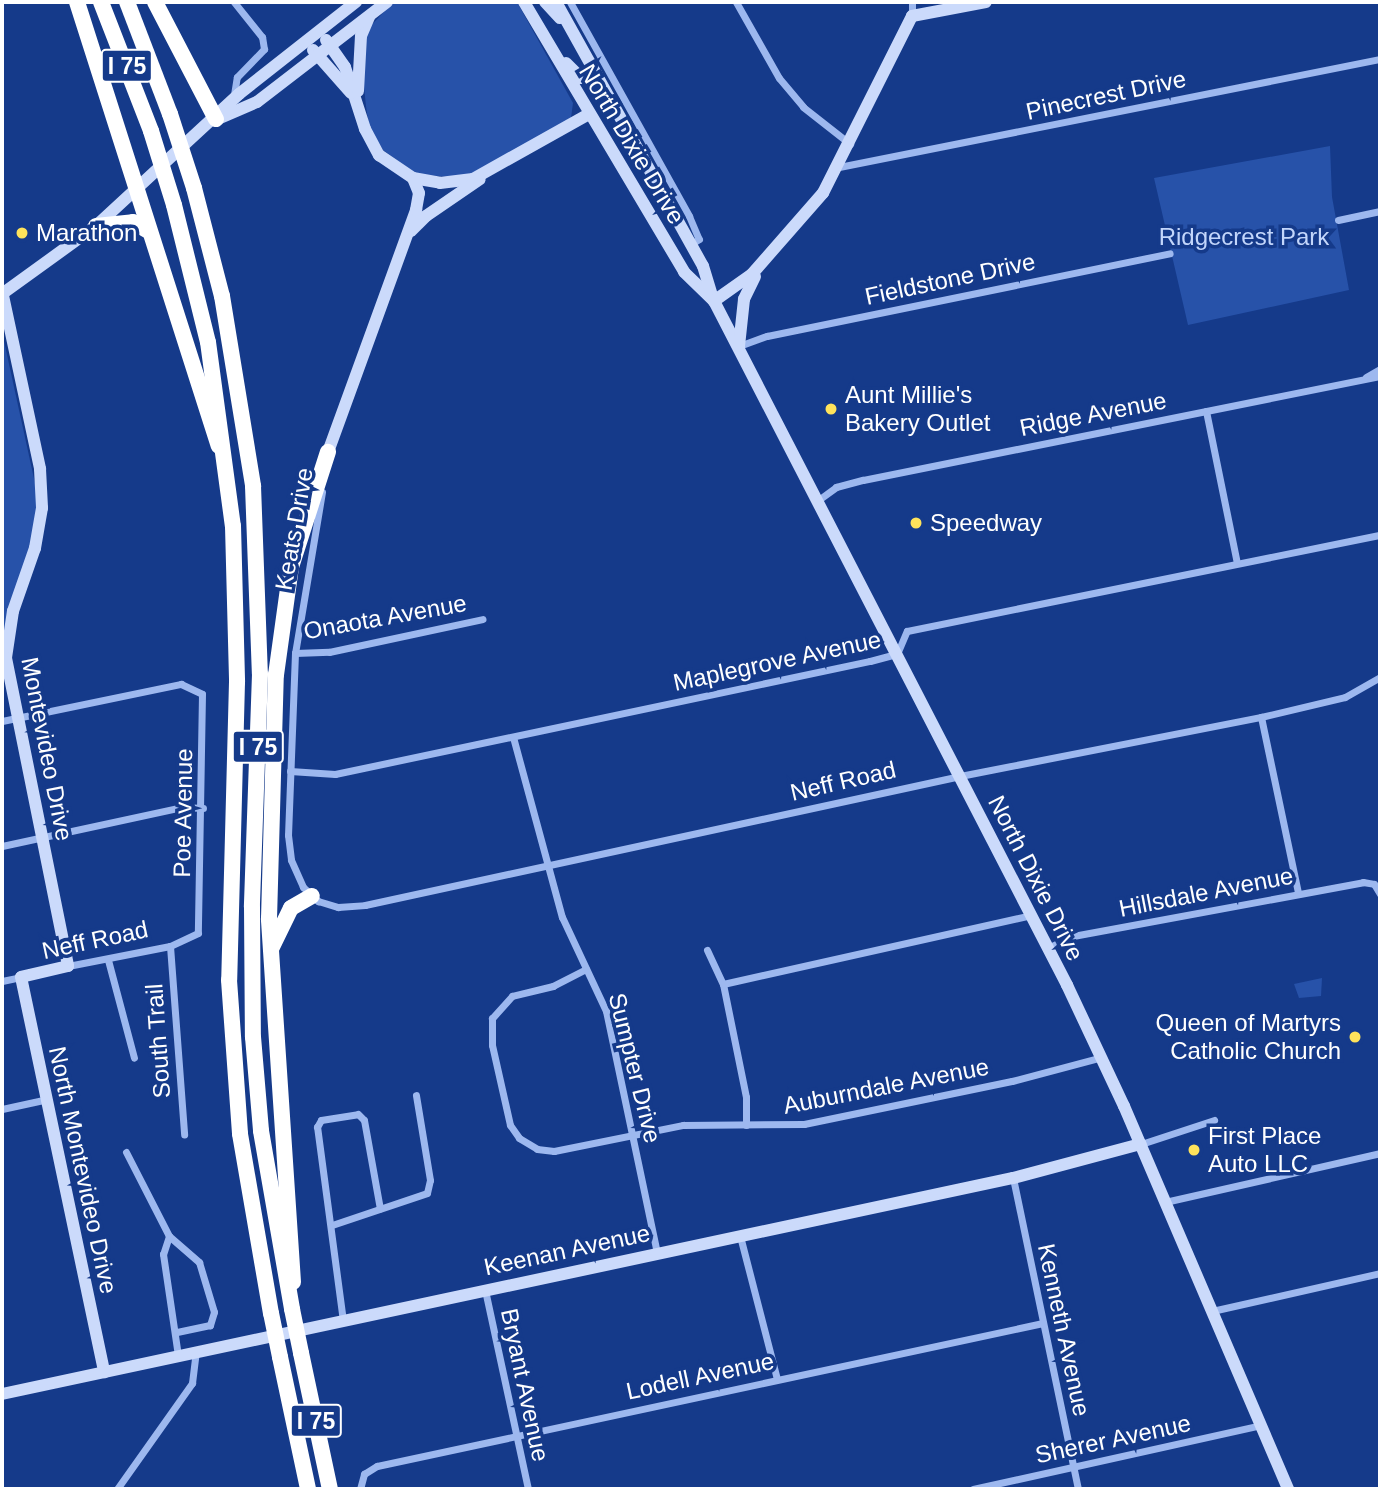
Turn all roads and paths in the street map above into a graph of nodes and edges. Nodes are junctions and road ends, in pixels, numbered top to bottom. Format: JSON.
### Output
{"nodes":[{"id":1,"x":77,"y":2,"type":"edge"},
{"id":2,"x":101,"y":2,"type":"edge"},
{"id":3,"x":127,"y":2,"type":"edge"},
{"id":4,"x":155,"y":2,"type":"edge"},
{"id":5,"x":234,"y":2,"type":"edge"},
{"id":6,"x":356,"y":2,"type":"edge"},
{"id":7,"x":387,"y":2,"type":"edge"},
{"id":8,"x":524,"y":2,"type":"edge"},
{"id":9,"x":545,"y":2,"type":"edge"},
{"id":10,"x":556,"y":2,"type":"edge"},
{"id":11,"x":570,"y":2,"type":"edge"},
{"id":12,"x":736,"y":2,"type":"edge"},
{"id":13,"x":912,"y":2,"type":"edge"},
{"id":14,"x":986,"y":2,"type":"edge"},
{"id":15,"x":371,"y":8,"type":"edge"},
{"id":16,"x":912,"y":16,"type":"junction"},
{"id":17,"x":536,"y":24,"type":"junction"},
{"id":18,"x":571,"y":28,"type":"junction"},
{"id":19,"x":328,"y":43,"type":"junction"},
{"id":20,"x":315,"y":53,"type":"junction"},
{"id":21,"x":1380,"y":59,"type":"edge"},
{"id":22,"x":602,"y":71,"type":"junction"},
{"id":23,"x":252,"y":85,"type":"junction"},
{"id":24,"x":233,"y":101,"type":"junction"},
{"id":25,"x":357,"y":102,"type":"junction"},
{"id":26,"x":589,"y":114,"type":"junction"},
{"id":27,"x":216,"y":119,"type":"junction"},
{"id":28,"x":850,"y":144,"type":"junction"},
{"id":29,"x":839,"y":167,"type":"junction"},
{"id":30,"x":488,"y":172,"type":"junction"},
{"id":31,"x":413,"y":178,"type":"junction"},
{"id":32,"x":134,"y":192,"type":"junction"},
{"id":33,"x":1380,"y":211,"type":"edge"},
{"id":34,"x":1338,"y":220,"type":"dead end"},
{"id":35,"x":96,"y":226,"type":"junction"},
{"id":36,"x":659,"y":227,"type":"junction"},
{"id":37,"x":147,"y":230,"type":"junction"},
{"id":38,"x":408,"y":234,"type":"junction"},
{"id":39,"x":691,"y":244,"type":"junction"},
{"id":40,"x":1170,"y":253,"type":"dead end"},
{"id":41,"x":761,"y":264,"type":"junction"},
{"id":42,"x":2,"y":293,"type":"edge"},
{"id":43,"x":714,"y":301,"type":"junction"},
{"id":44,"x":739,"y":346,"type":"junction"},
{"id":45,"x":1380,"y":369,"type":"edge"},
{"id":46,"x":1380,"y":376,"type":"edge"},
{"id":47,"x":1352,"y":382,"type":"junction"},
{"id":48,"x":1206,"y":411,"type":"junction"},
{"id":49,"x":328,"y":452,"type":"junction"},
{"id":50,"x":226,"y":461,"type":"junction"},
{"id":51,"x":817,"y":500,"type":"junction"},
{"id":52,"x":1380,"y":535,"type":"edge"},
{"id":53,"x":1237,"y":563,"type":"junction"},
{"id":54,"x":483,"y":619,"type":"dead end"},
{"id":55,"x":295,"y":653,"type":"junction"},
{"id":56,"x":898,"y":654,"type":"junction"},
{"id":57,"x":1380,"y":677,"type":"edge"},
{"id":58,"x":1261,"y":717,"type":"junction"},
{"id":59,"x":15,"y":718,"type":"junction"},
{"id":60,"x":2,"y":721,"type":"edge"},
{"id":61,"x":513,"y":737,"type":"junction"},
{"id":62,"x":290,"y":771,"type":"junction"},
{"id":63,"x":960,"y":776,"type":"junction"},
{"id":64,"x":203,"y":808,"type":"junction"},
{"id":65,"x":42,"y":838,"type":"junction"},
{"id":66,"x":2,"y":846,"type":"edge"},
{"id":67,"x":550,"y":867,"type":"junction"},
{"id":68,"x":1298,"y":893,"type":"junction"},
{"id":69,"x":1380,"y":894,"type":"edge"},
{"id":70,"x":312,"y":896,"type":"junction"},
{"id":71,"x":1031,"y":915,"type":"junction"},
{"id":72,"x":196,"y":936,"type":"joint"},
{"id":73,"x":170,"y":946,"type":"junction"},
{"id":74,"x":1048,"y":947,"type":"junction"},
{"id":75,"x":707,"y":950,"type":"dead end"},
{"id":76,"x":270,"y":952,"type":"junction"},
{"id":77,"x":108,"y":960,"type":"junction"},
{"id":78,"x":68,"y":966,"type":"junction"},
{"id":79,"x":586,"y":969,"type":"junction"},
{"id":80,"x":21,"y":977,"type":"junction"},
{"id":81,"x":2,"y":981,"type":"edge"},
{"id":82,"x":723,"y":984,"type":"junction"},
{"id":83,"x":1103,"y":1057,"type":"junction"},
{"id":84,"x":134,"y":1058,"type":"dead end"},
{"id":85,"x":416,"y":1095,"type":"dead end"},
{"id":86,"x":47,"y":1099,"type":"junction"},
{"id":87,"x":2,"y":1109,"type":"edge"},
{"id":88,"x":1214,"y":1120,"type":"dead end"},
{"id":89,"x":746,"y":1125,"type":"junction"},
{"id":90,"x":184,"y":1134,"type":"dead end"},
{"id":91,"x":632,"y":1134,"type":"junction"},
{"id":92,"x":1141,"y":1144,"type":"junction"},
{"id":93,"x":126,"y":1152,"type":"dead end"},
{"id":94,"x":1380,"y":1153,"type":"edge"},
{"id":95,"x":1013,"y":1178,"type":"junction"},
{"id":96,"x":1166,"y":1202,"type":"junction"},
{"id":97,"x":380,"y":1209,"type":"junction"},
{"id":98,"x":332,"y":1225,"type":"junction"},
{"id":99,"x":740,"y":1235,"type":"junction"},
{"id":100,"x":169,"y":1236,"type":"junction"},
{"id":101,"x":657,"y":1252,"type":"junction"},
{"id":102,"x":1380,"y":1273,"type":"edge"},
{"id":103,"x":485,"y":1289,"type":"junction"},
{"id":104,"x":292,"y":1309,"type":"junction"},
{"id":105,"x":1212,"y":1311,"type":"junction"},
{"id":106,"x":343,"y":1321,"type":"junction"},
{"id":107,"x":1043,"y":1323,"type":"junction"},
{"id":108,"x":176,"y":1332,"type":"junction"},
{"id":109,"x":196,"y":1352,"type":"junction"},
{"id":110,"x":178,"y":1356,"type":"junction"},
{"id":111,"x":104,"y":1372,"type":"junction"},
{"id":112,"x":777,"y":1379,"type":"junction"},
{"id":113,"x":2,"y":1394,"type":"edge"},
{"id":114,"x":1261,"y":1425,"type":"junction"},
{"id":115,"x":515,"y":1436,"type":"junction"},
{"id":116,"x":1073,"y":1467,"type":"junction"},
{"id":117,"x":117,"y":1489,"type":"edge"},
{"id":118,"x":308,"y":1489,"type":"edge"},
{"id":119,"x":330,"y":1489,"type":"edge"},
{"id":120,"x":360,"y":1489,"type":"edge"},
{"id":121,"x":528,"y":1489,"type":"edge"},
{"id":122,"x":973,"y":1489,"type":"edge"},
{"id":123,"x":1078,"y":1489,"type":"edge"},
{"id":124,"x":1288,"y":1489,"type":"edge"}],
"edges":[{"from":1,"to":32,"type":"highway"},
{"from":2,"to":50,"type":"highway","number":"I 75","bridge":true},
{"from":3,"to":104,"type":"highway","number":"I 75","bridge":true},
{"from":4,"to":27,"type":"highway"},
{"from":5,"to":24,"type":"street"},
{"from":6,"to":23,"type":"main road"},
{"from":7,"to":15,"type":"main road"},
{"from":8,"to":17,"type":"main road","name":"North Dixie Drive"},
{"from":9,"to":18,"type":"main road"},
{"from":10,"to":18,"type":"main road","name":"North Dixie Drive"},
{"from":11,"to":22,"type":"street"},
{"from":12,"to":28,"type":"street"},
{"from":13,"to":16,"type":"street"},
{"from":14,"to":16,"type":"main road"},
{"from":15,"to":19,"type":"main road"},
{"from":15,"to":25,"type":"main road"},
{"from":16,"to":28,"type":"main road"},
{"from":17,"to":22,"type":"main road"},
{"from":17,"to":26,"type":"main road","name":"North Dixie Drive"},
{"from":18,"to":22,"type":"main road","name":"North Dixie Drive"},
{"from":19,"to":20,"type":"main road"},
{"from":19,"to":25,"type":"main road"},
{"from":20,"to":23,"type":"main road"},
{"from":20,"to":25,"type":"main road"},
{"from":20,"to":27,"type":"main road"},
{"from":21,"to":29,"type":"street","name":"Pinecrest Drive"},
{"from":22,"to":39,"type":"main road","name":"North Dixie Drive"},
{"from":23,"to":24,"type":"main road"},
{"from":24,"to":27,"type":"main road"},
{"from":25,"to":31,"type":"main road"},
{"from":26,"to":30,"type":"main road"},
{"from":26,"to":36,"type":"main road","name":"North Dixie Drive"},
{"from":27,"to":32,"type":"main road"},
{"from":28,"to":29,"type":"main road"},
{"from":29,"to":41,"type":"main road"},
{"from":30,"to":31,"type":"main road"},
{"from":30,"to":38,"type":"main road"},
{"from":31,"to":38,"type":"main road","name":"Keats Drive"},
{"from":32,"to":35,"type":"main road"},
{"from":32,"to":37,"type":"highway"},
{"from":33,"to":34,"type":"street"},
{"from":35,"to":37,"type":"highway"},
{"from":35,"to":42,"type":"main road"},
{"from":36,"to":39,"type":"main road"},
{"from":36,"to":43,"type":"main road","name":"North Dixie Drive"},
{"from":37,"to":50,"type":"highway"},
{"from":38,"to":49,"type":"main road","name":"Keats Drive"},
{"from":39,"to":43,"type":"main road","name":"North Dixie Drive"},
{"from":40,"to":44,"type":"street","name":"Fieldstone Drive"},
{"from":41,"to":43,"type":"main road"},
{"from":41,"to":44,"type":"main road"},
{"from":42,"to":59,"type":"main road","name":"Montevideo Drive"},
{"from":43,"to":44,"type":"main road","name":"North Dixie Drive"},
{"from":44,"to":51,"type":"main road","name":"North Dixie Drive"},
{"from":45,"to":47,"type":"street"},
{"from":46,"to":47,"type":"street","name":"Ridge Avenue"},
{"from":47,"to":48,"type":"street","name":"Ridge Avenue"},
{"from":48,"to":51,"type":"street","name":"Ridge Avenue"},
{"from":48,"to":53,"type":"street"},
{"from":49,"to":55,"type":"street","name":"Keats Drive"},
{"from":49,"to":76,"type":"highway"},
{"from":50,"to":118,"type":"highway","number":"I 75","bridge":true},
{"from":51,"to":56,"type":"main road","name":"North Dixie Drive"},
{"from":52,"to":53,"type":"street","name":"Maplegrove Avenue"},
{"from":53,"to":56,"type":"street","name":"Maplegrove Avenue"},
{"from":54,"to":55,"type":"street","name":"Onaota Avenue"},
{"from":55,"to":62,"type":"street","name":"Keats Drive"},
{"from":56,"to":61,"type":"street","name":"Maplegrove Avenue"},
{"from":56,"to":63,"type":"main road","name":"North Dixie Drive"},
{"from":57,"to":58,"type":"street","name":"Neff Road"},
{"from":58,"to":63,"type":"street","name":"Neff Road"},
{"from":58,"to":68,"type":"street"},
{"from":59,"to":60,"type":"street"},
{"from":59,"to":64,"type":"street","name":"Poe Avenue"},
{"from":59,"to":65,"type":"main road","name":"Montevideo Drive"},
{"from":61,"to":62,"type":"street","name":"Maplegrove Avenue"},
{"from":61,"to":67,"type":"street","name":"Sumpter Drive"},
{"from":62,"to":70,"type":"street","name":"Keats Drive"},
{"from":63,"to":67,"type":"street","name":"Neff Road"},
{"from":63,"to":71,"type":"main road","name":"North Dixie Drive"},
{"from":64,"to":65,"type":"street"},
{"from":64,"to":72,"type":"street","name":"Poe Avenue"},
{"from":65,"to":66,"type":"street"},
{"from":65,"to":78,"type":"main road","name":"Montevideo Drive"},
{"from":67,"to":70,"type":"street","name":"Neff Road"},
{"from":67,"to":79,"type":"street","name":"Sumpter Drive"},
{"from":68,"to":69,"type":"street","name":"Hillsdale Avenue"},
{"from":68,"to":74,"type":"street","name":"Hillsdale Avenue"},
{"from":70,"to":76,"type":"highway"},
{"from":71,"to":74,"type":"main road","name":"North Dixie Drive"},
{"from":71,"to":82,"type":"street"},
{"from":72,"to":73,"type":"street","name":"Neff Road"},
{"from":73,"to":77,"type":"street","name":"Neff Road"},
{"from":73,"to":90,"type":"street","name":"South Trail"},
{"from":74,"to":83,"type":"main road","name":"North Dixie Drive"},
{"from":75,"to":82,"type":"street"},
{"from":76,"to":104,"type":"highway"},
{"from":77,"to":78,"type":"street","name":"Neff Road"},
{"from":77,"to":84,"type":"street"},
{"from":78,"to":80,"type":"main road","name":"Neff Road"},
{"from":79,"to":91,"type":"street","name":"Sumpter Drive"},
{"from":79,"to":91,"type":"street","name":"Auburndale Avenue"},
{"from":80,"to":81,"type":"street","name":"Neff Road"},
{"from":80,"to":86,"type":"main road","name":"North Montevideo Drive"},
{"from":82,"to":89,"type":"street"},
{"from":83,"to":89,"type":"street","name":"Auburndale Avenue"},
{"from":83,"to":92,"type":"main road","name":"North Dixie Drive"},
{"from":85,"to":97,"type":"street"},
{"from":86,"to":87,"type":"street"},
{"from":86,"to":111,"type":"main road","name":"North Montevideo Drive"},
{"from":88,"to":92,"type":"street"},
{"from":89,"to":91,"type":"street","name":"Auburndale Avenue"},
{"from":91,"to":101,"type":"street","name":"Sumpter Drive"},
{"from":92,"to":95,"type":"main road","name":"Keenan Avenue"},
{"from":92,"to":96,"type":"main road","name":"North Dixie Drive"},
{"from":93,"to":100,"type":"street"},
{"from":94,"to":96,"type":"street"},
{"from":95,"to":99,"type":"main road","name":"Keenan Avenue"},
{"from":95,"to":107,"type":"street","name":"Kenneth Avenue"},
{"from":96,"to":105,"type":"main road","name":"North Dixie Drive"},
{"from":97,"to":98,"type":"street"},
{"from":97,"to":98,"type":"street"},
{"from":98,"to":106,"type":"street"},
{"from":99,"to":101,"type":"main road","name":"Keenan Avenue"},
{"from":99,"to":112,"type":"street"},
{"from":100,"to":108,"type":"street"},
{"from":100,"to":108,"type":"street"},
{"from":101,"to":103,"type":"main road","name":"Keenan Avenue"},
{"from":102,"to":105,"type":"street"},
{"from":103,"to":106,"type":"main road","name":"Keenan Avenue"},
{"from":103,"to":115,"type":"street","name":"Bryant Avenue"},
{"from":104,"to":119,"type":"highway","number":"I 75","bridge":true},
{"from":105,"to":114,"type":"main road","name":"North Dixie Drive"},
{"from":106,"to":109,"type":"main road","name":"Keenan Avenue"},
{"from":107,"to":112,"type":"street","name":"Lodell Avenue"},
{"from":107,"to":116,"type":"street","name":"Kenneth Avenue"},
{"from":108,"to":110,"type":"street"},
{"from":109,"to":110,"type":"main road","name":"Keenan Avenue"},
{"from":109,"to":117,"type":"street"},
{"from":110,"to":111,"type":"main road","name":"Keenan Avenue"},
{"from":111,"to":113,"type":"main road","name":"Keenan Avenue"},
{"from":112,"to":115,"type":"street","name":"Lodell Avenue"},
{"from":114,"to":116,"type":"street","name":"Sherer Avenue"},
{"from":114,"to":124,"type":"main road","name":"North Dixie Drive"},
{"from":115,"to":120,"type":"street","name":"Lodell Avenue"},
{"from":115,"to":121,"type":"street","name":"Bryant Avenue"},
{"from":116,"to":122,"type":"street","name":"Sherer Avenue"},
{"from":116,"to":123,"type":"street","name":"Kenneth Avenue"}]}
